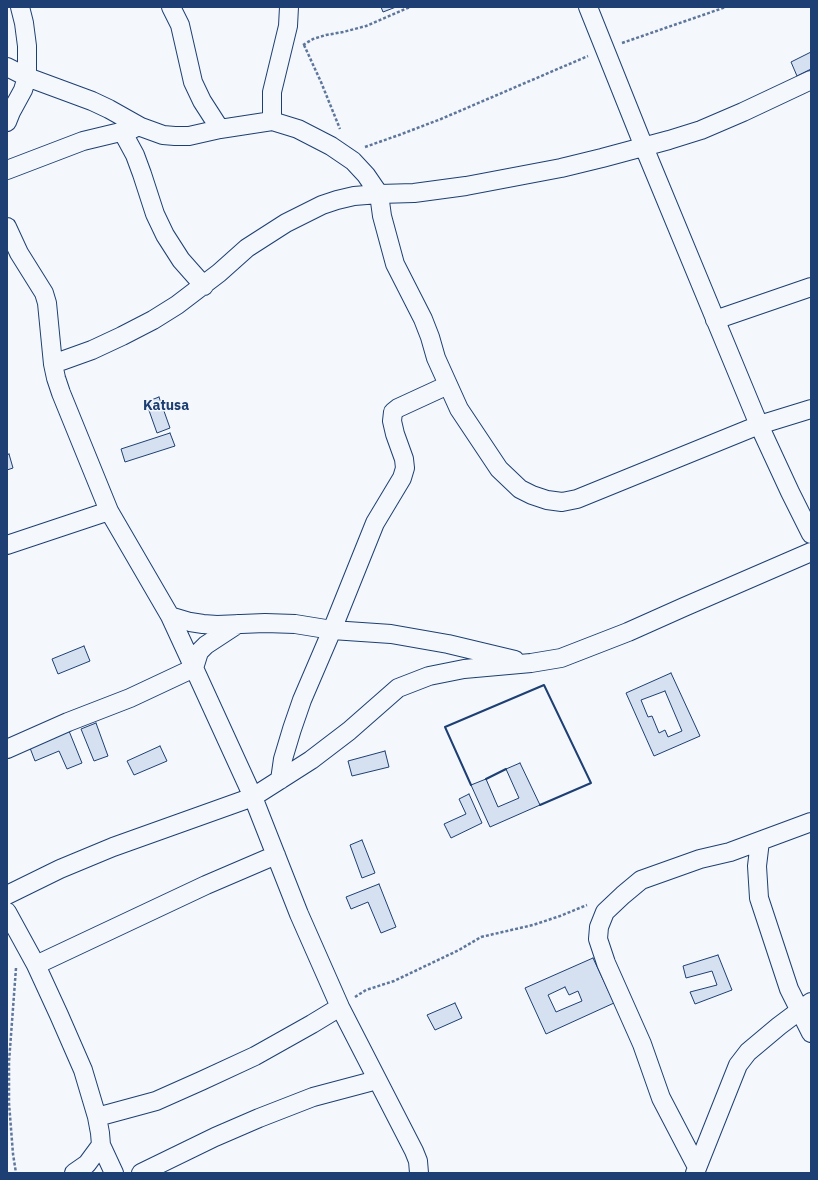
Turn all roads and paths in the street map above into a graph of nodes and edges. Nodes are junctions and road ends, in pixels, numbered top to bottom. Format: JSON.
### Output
{"nodes":[{"id":1,"x":20,"y":7,"type":"edge"},
{"id":2,"x":172,"y":7,"type":"edge"},
{"id":3,"x":289,"y":7,"type":"edge"},
{"id":4,"x":410,"y":7,"type":"edge"},
{"id":5,"x":588,"y":7,"type":"edge"},
{"id":6,"x":726,"y":7,"type":"edge"},
{"id":7,"x":303,"y":44,"type":"junction"},
{"id":8,"x":604,"y":49,"type":"junction"},
{"id":9,"x":298,"y":50,"type":"dead end"},
{"id":10,"x":7,"y":67,"type":"edge"},
{"id":11,"x":26,"y":77,"type":"junction"},
{"id":12,"x":811,"y":80,"type":"edge"},
{"id":13,"x":272,"y":121,"type":"junction"},
{"id":14,"x":7,"y":122,"type":"edge"},
{"id":15,"x":141,"y":127,"type":"junction"},
{"id":16,"x":220,"y":129,"type":"junction"},
{"id":17,"x":122,"y":131,"type":"junction"},
{"id":18,"x":342,"y":133,"type":"dead end"},
{"id":19,"x":644,"y":147,"type":"junction"},
{"id":20,"x":353,"y":161,"type":"junction"},
{"id":21,"x":7,"y":170,"type":"edge"},
{"id":22,"x":379,"y":194,"type":"junction"},
{"id":23,"x":7,"y":227,"type":"edge"},
{"id":24,"x":204,"y":286,"type":"junction"},
{"id":25,"x":811,"y":287,"type":"edge"},
{"id":26,"x":715,"y":320,"type":"junction"},
{"id":27,"x":53,"y":364,"type":"junction"},
{"id":28,"x":448,"y":385,"type":"junction"},
{"id":29,"x":811,"y":409,"type":"edge"},
{"id":30,"x":759,"y":425,"type":"junction"},
{"id":31,"x":109,"y":511,"type":"junction"},
{"id":32,"x":811,"y":534,"type":"edge"},
{"id":33,"x":7,"y":545,"type":"edge"},
{"id":34,"x":811,"y":552,"type":"edge"},
{"id":35,"x":170,"y":616,"type":"junction"},
{"id":36,"x":238,"y":624,"type":"junction"},
{"id":37,"x":332,"y":630,"type":"junction"},
{"id":38,"x":531,"y":663,"type":"junction"},
{"id":39,"x":194,"y":668,"type":"junction"},
{"id":40,"x":7,"y":749,"type":"edge"},
{"id":41,"x":280,"y":780,"type":"junction"},
{"id":42,"x":253,"y":797,"type":"junction"},
{"id":43,"x":811,"y":822,"type":"edge"},
{"id":44,"x":760,"y":841,"type":"junction"},
{"id":45,"x":276,"y":855,"type":"junction"},
{"id":46,"x":7,"y":895,"type":"edge"},
{"id":47,"x":588,"y":904,"type":"dead end"},
{"id":48,"x":7,"y":912,"type":"edge"},
{"id":49,"x":16,"y":965,"type":"dead end"},
{"id":50,"x":36,"y":965,"type":"junction"},
{"id":51,"x":340,"y":1006,"type":"junction"},
{"id":52,"x":805,"y":1006,"type":"edge"},
{"id":53,"x":811,"y":1033,"type":"edge"},
{"id":54,"x":377,"y":1080,"type":"junction"},
{"id":55,"x":97,"y":1117,"type":"junction"},
{"id":56,"x":101,"y":1145,"type":"junction"},
{"id":57,"x":696,"y":1170,"type":"edge"},
{"id":58,"x":16,"y":1173,"type":"edge"},
{"id":59,"x":74,"y":1173,"type":"edge"},
{"id":60,"x":114,"y":1173,"type":"edge"},
{"id":61,"x":141,"y":1173,"type":"edge"},
{"id":62,"x":418,"y":1173,"type":"edge"}],
"edges":[{"from":1,"to":11,"type":"street"},
{"from":2,"to":16,"type":"street"},
{"from":3,"to":13,"type":"street"},
{"from":4,"to":7,"type":"path"},
{"from":5,"to":8,"type":"street"},
{"from":6,"to":8,"type":"path"},
{"from":7,"to":9,"type":"path"},
{"from":7,"to":18,"type":"path"},
{"from":8,"to":19,"type":"street"},
{"from":8,"to":20,"type":"path"},
{"from":10,"to":11,"type":"street"},
{"from":11,"to":14,"type":"street"},
{"from":11,"to":15,"type":"street"},
{"from":12,"to":19,"type":"street"},
{"from":13,"to":16,"type":"street"},
{"from":13,"to":20,"type":"street"},
{"from":15,"to":16,"type":"street"},
{"from":15,"to":17,"type":"street"},
{"from":17,"to":21,"type":"street"},
{"from":17,"to":24,"type":"street"},
{"from":19,"to":22,"type":"street"},
{"from":19,"to":26,"type":"street"},
{"from":20,"to":22,"type":"street"},
{"from":22,"to":24,"type":"street"},
{"from":22,"to":28,"type":"street"},
{"from":23,"to":27,"type":"street"},
{"from":24,"to":27,"type":"street"},
{"from":25,"to":26,"type":"street"},
{"from":26,"to":30,"type":"street"},
{"from":27,"to":31,"type":"street"},
{"from":28,"to":30,"type":"street"},
{"from":28,"to":37,"type":"street"},
{"from":29,"to":30,"type":"street"},
{"from":30,"to":32,"type":"street"},
{"from":31,"to":33,"type":"street"},
{"from":31,"to":35,"type":"street"},
{"from":34,"to":38,"type":"street"},
{"from":35,"to":36,"type":"street"},
{"from":35,"to":39,"type":"street"},
{"from":36,"to":37,"type":"street"},
{"from":36,"to":39,"type":"street"},
{"from":37,"to":38,"type":"street"},
{"from":37,"to":41,"type":"street"},
{"from":38,"to":41,"type":"street"},
{"from":39,"to":40,"type":"street"},
{"from":39,"to":42,"type":"street"},
{"from":41,"to":42,"type":"street"},
{"from":42,"to":45,"type":"street"},
{"from":42,"to":46,"type":"street"},
{"from":43,"to":44,"type":"street"},
{"from":44,"to":52,"type":"street"},
{"from":44,"to":57,"type":"street"},
{"from":45,"to":50,"type":"street"},
{"from":45,"to":51,"type":"street"},
{"from":47,"to":51,"type":"path"},
{"from":48,"to":50,"type":"street"},
{"from":49,"to":58,"type":"path"},
{"from":50,"to":55,"type":"street"},
{"from":51,"to":54,"type":"street"},
{"from":51,"to":55,"type":"street"},
{"from":52,"to":53,"type":"street"},
{"from":52,"to":57,"type":"street"},
{"from":54,"to":61,"type":"street"},
{"from":54,"to":62,"type":"street"},
{"from":55,"to":56,"type":"street"},
{"from":56,"to":59,"type":"street"},
{"from":56,"to":60,"type":"street"}]}
